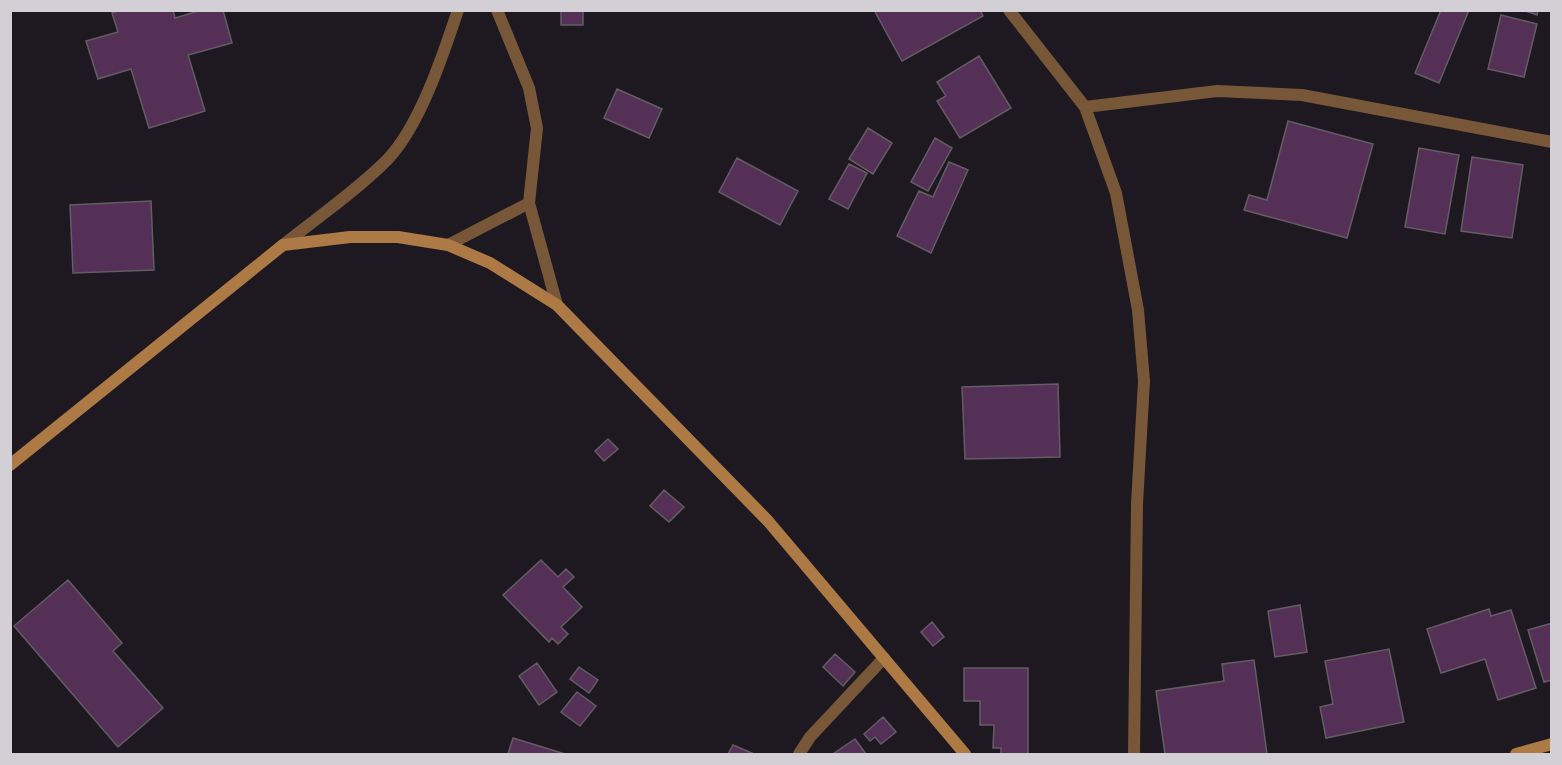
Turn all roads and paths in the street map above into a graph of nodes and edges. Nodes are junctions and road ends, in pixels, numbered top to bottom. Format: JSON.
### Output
{"nodes":[{"id":1,"x":458,"y":10,"type":"edge"},
{"id":2,"x":497,"y":10,"type":"edge"},
{"id":3,"x":1009,"y":10,"type":"edge"},
{"id":4,"x":1085,"y":106,"type":"junction"},
{"id":5,"x":1551,"y":142,"type":"edge"},
{"id":6,"x":529,"y":203,"type":"junction"},
{"id":7,"x":283,"y":244,"type":"junction"},
{"id":8,"x":448,"y":245,"type":"junction"},
{"id":9,"x":557,"y":305,"type":"junction"},
{"id":10,"x":10,"y":465,"type":"edge"},
{"id":11,"x":884,"y":658,"type":"junction"},
{"id":12,"x":1551,"y":744,"type":"edge"},
{"id":13,"x":799,"y":754,"type":"edge"},
{"id":14,"x":965,"y":754,"type":"edge"},
{"id":15,"x":1134,"y":754,"type":"edge"},
{"id":16,"x":1516,"y":754,"type":"edge"}],
"edges":[{"from":1,"to":7,"type":"street"},
{"from":2,"to":6,"type":"street"},
{"from":3,"to":4,"type":"street"},
{"from":4,"to":5,"type":"street"},
{"from":4,"to":15,"type":"street"},
{"from":6,"to":8,"type":"street"},
{"from":6,"to":9,"type":"street"},
{"from":7,"to":8,"type":"street"},
{"from":7,"to":10,"type":"street"},
{"from":8,"to":9,"type":"street"},
{"from":9,"to":11,"type":"street"},
{"from":11,"to":13,"type":"street"},
{"from":11,"to":14,"type":"street"},
{"from":12,"to":16,"type":"street"}]}
